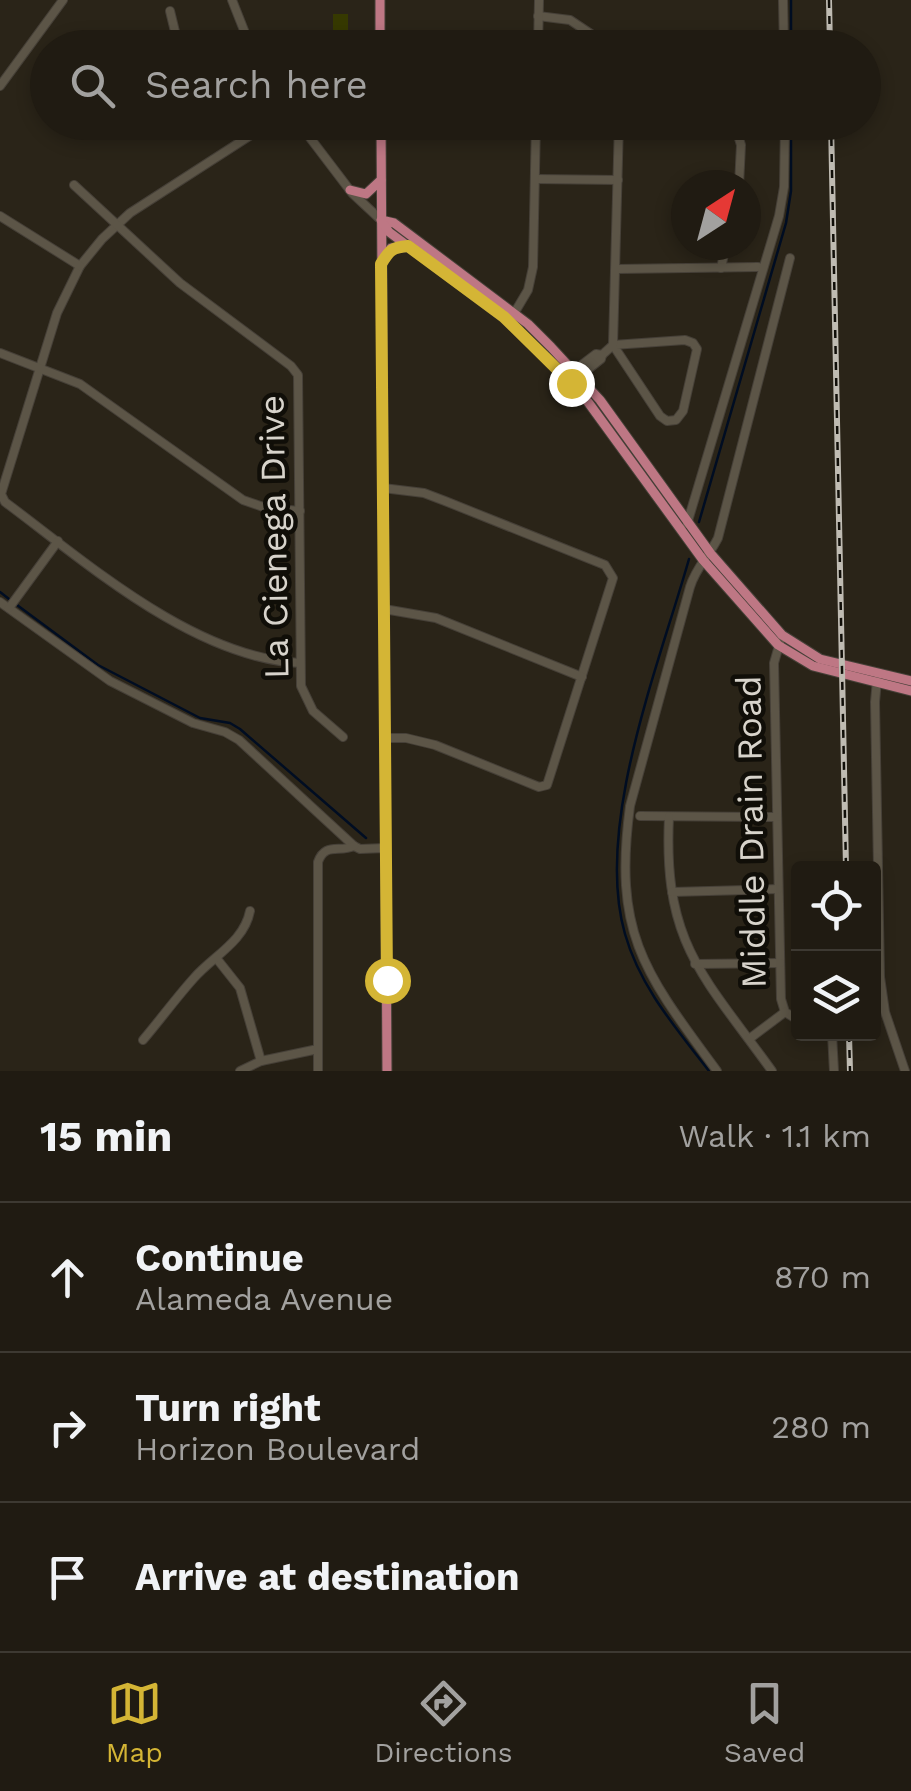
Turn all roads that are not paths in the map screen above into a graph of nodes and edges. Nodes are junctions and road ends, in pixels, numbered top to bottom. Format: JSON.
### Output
{"nodes":[{"id":1,"x":232,"y":0,"type":"edge"},
{"id":2,"x":380,"y":0,"type":"edge"},
{"id":3,"x":539,"y":0,"type":"edge"},
{"id":4,"x":783,"y":0,"type":"edge"},
{"id":5,"x":57,"y":2,"type":"edge"},
{"id":6,"x":170,"y":11,"type":"dead end"},
{"id":7,"x":538,"y":16,"type":"junction"},
{"id":8,"x":36,"y":30,"type":"edge"},
{"id":9,"x":175,"y":30,"type":"edge"},
{"id":10,"x":244,"y":30,"type":"edge"},
{"id":11,"x":380,"y":30,"type":"edge"},
{"id":12,"x":538,"y":30,"type":"edge"},
{"id":13,"x":585,"y":30,"type":"edge"},
{"id":14,"x":784,"y":30,"type":"edge"},
{"id":15,"x":30,"y":39,"type":"edge"},
{"id":16,"x":4,"y":74,"type":"edge"},
{"id":17,"x":0,"y":86,"type":"edge"},
{"id":18,"x":245,"y":140,"type":"edge"},
{"id":19,"x":312,"y":140,"type":"edge"},
{"id":20,"x":381,"y":140,"type":"edge"},
{"id":21,"x":536,"y":140,"type":"edge"},
{"id":22,"x":618,"y":140,"type":"edge"},
{"id":23,"x":739,"y":140,"type":"edge"},
{"id":24,"x":785,"y":140,"type":"edge"},
{"id":25,"x":740,"y":170,"type":"edge"},
{"id":26,"x":535,"y":179,"type":"junction"},
{"id":27,"x":381,"y":180,"type":"junction"},
{"id":28,"x":618,"y":180,"type":"junction"},
{"id":29,"x":74,"y":185,"type":"dead end"},
{"id":30,"x":350,"y":190,"type":"junction"},
{"id":31,"x":0,"y":216,"type":"edge"},
{"id":32,"x":381,"y":220,"type":"junction"},
{"id":33,"x":116,"y":226,"type":"junction"},
{"id":34,"x":408,"y":246,"type":"junction"},
{"id":35,"x":790,"y":258,"type":"dead end"},
{"id":36,"x":723,"y":260,"type":"edge"},
{"id":37,"x":381,"y":264,"type":"junction"},
{"id":38,"x":80,"y":266,"type":"junction"},
{"id":39,"x":721,"y":268,"type":"junction"},
{"id":40,"x":758,"y":268,"type":"dead end"},
{"id":41,"x":616,"y":269,"type":"junction"},
{"id":42,"x":512,"y":318,"type":"junction"},
{"id":43,"x":613,"y":345,"type":"junction"},
{"id":44,"x":0,"y":354,"type":"edge"},
{"id":45,"x":40,"y":367,"type":"junction"},
{"id":46,"x":572,"y":377,"type":"junction"},
{"id":47,"x":383,"y":488,"type":"junction"},
{"id":48,"x":300,"y":511,"type":"junction"},
{"id":49,"x":684,"y":527,"type":"junction"},
{"id":50,"x":58,"y":541,"type":"junction"},
{"id":51,"x":707,"y":557,"type":"junction"},
{"id":52,"x":0,"y":602,"type":"edge"},
{"id":53,"x":9,"y":608,"type":"junction"},
{"id":54,"x":384,"y":609,"type":"junction"},
{"id":55,"x":780,"y":640,"type":"junction"},
{"id":56,"x":300,"y":663,"type":"junction"},
{"id":57,"x":582,"y":677,"type":"junction"},
{"id":58,"x":878,"y":678,"type":"junction"},
{"id":59,"x":911,"y":681,"type":"edge"},
{"id":60,"x":911,"y":692,"type":"edge"},
{"id":61,"x":343,"y":737,"type":"dead end"},
{"id":62,"x":384,"y":738,"type":"junction"},
{"id":63,"x":640,"y":816,"type":"dead end"},
{"id":64,"x":669,"y":817,"type":"junction"},
{"id":65,"x":776,"y":817,"type":"junction"},
{"id":66,"x":354,"y":846,"type":"junction"},
{"id":67,"x":385,"y":848,"type":"junction"},
{"id":68,"x":778,"y":889,"type":"junction"},
{"id":69,"x":672,"y":892,"type":"junction"},
{"id":70,"x":250,"y":911,"type":"dead end"},
{"id":71,"x":217,"y":959,"type":"junction"},
{"id":72,"x":780,"y":963,"type":"junction"},
{"id":73,"x":694,"y":964,"type":"junction"},
{"id":74,"x":784,"y":1012,"type":"junction"},
{"id":75,"x":791,"y":1016,"type":"edge"},
{"id":76,"x":749,"y":1039,"type":"junction"},
{"id":77,"x":143,"y":1040,"type":"dead end"},
{"id":78,"x":832,"y":1041,"type":"edge"},
{"id":79,"x":318,"y":1049,"type":"junction"},
{"id":80,"x":261,"y":1061,"type":"junction"},
{"id":81,"x":240,"y":1071,"type":"edge"},
{"id":82,"x":318,"y":1071,"type":"edge"},
{"id":83,"x":387,"y":1071,"type":"edge"},
{"id":84,"x":717,"y":1071,"type":"edge"},
{"id":85,"x":772,"y":1071,"type":"edge"},
{"id":86,"x":834,"y":1071,"type":"edge"},
{"id":87,"x":905,"y":1071,"type":"edge"}],
"edges":[{"from":1,"to":10,"type":"street"},
{"from":2,"to":11,"type":"main road"},
{"from":3,"to":7,"type":"street"},
{"from":4,"to":14,"type":"street"},
{"from":5,"to":8,"type":"street"},
{"from":6,"to":9,"type":"street"},
{"from":7,"to":12,"type":"street"},
{"from":7,"to":13,"type":"street"},
{"from":15,"to":16,"type":"street"},
{"from":16,"to":17,"type":"street"},
{"from":18,"to":33,"type":"street"},
{"from":19,"to":30,"type":"street"},
{"from":20,"to":27,"type":"main road"},
{"from":21,"to":26,"type":"street"},
{"from":22,"to":28,"type":"street"},
{"from":23,"to":25,"type":"street"},
{"from":24,"to":49,"type":"street"},
{"from":26,"to":28,"type":"street"},
{"from":26,"to":42,"type":"street"},
{"from":27,"to":30,"type":"main road"},
{"from":27,"to":32,"type":"main road"},
{"from":28,"to":41,"type":"street"},
{"from":29,"to":33,"type":"street","name":"La Cienega Drive"},
{"from":30,"to":32,"type":"street"},
{"from":31,"to":38,"type":"street"},
{"from":32,"to":34,"type":"main road"},
{"from":32,"to":37,"type":"main road"},
{"from":32,"to":42,"type":"main road"},
{"from":33,"to":38,"type":"street"},
{"from":33,"to":48,"type":"street","name":"La Cienega Drive"},
{"from":34,"to":37,"type":"main road"},
{"from":34,"to":42,"type":"main road"},
{"from":35,"to":51,"type":"street"},
{"from":36,"to":39,"type":"street"},
{"from":37,"to":47,"type":"main road"},
{"from":38,"to":45,"type":"street"},
{"from":39,"to":40,"type":"street"},
{"from":39,"to":41,"type":"street"},
{"from":41,"to":43,"type":"street"},
{"from":42,"to":46,"type":"main road"},
{"from":43,"to":43,"type":"street"},
{"from":43,"to":46,"type":"street"},
{"from":44,"to":45,"type":"street"},
{"from":45,"to":48,"type":"street"},
{"from":45,"to":50,"type":"street"},
{"from":46,"to":49,"type":"main road"},
{"from":47,"to":54,"type":"main road"},
{"from":47,"to":57,"type":"street"},
{"from":48,"to":56,"type":"street","name":"La Cienega Drive"},
{"from":49,"to":51,"type":"main road"},
{"from":50,"to":53,"type":"street"},
{"from":50,"to":56,"type":"street"},
{"from":51,"to":55,"type":"main road"},
{"from":51,"to":84,"type":"street"},
{"from":52,"to":53,"type":"street"},
{"from":53,"to":66,"type":"street"},
{"from":54,"to":57,"type":"street"},
{"from":54,"to":62,"type":"main road"},
{"from":55,"to":58,"type":"main road"},
{"from":55,"to":65,"type":"street","name":"Middle Drain Road"},
{"from":56,"to":61,"type":"street","name":"La Cienega Drive"},
{"from":57,"to":62,"type":"street"},
{"from":58,"to":59,"type":"main road"},
{"from":58,"to":60,"type":"main road"},
{"from":58,"to":87,"type":"street"},
{"from":62,"to":67,"type":"main road"},
{"from":63,"to":64,"type":"street"},
{"from":64,"to":65,"type":"street"},
{"from":64,"to":69,"type":"street"},
{"from":65,"to":68,"type":"street","name":"Middle Drain Road"},
{"from":66,"to":67,"type":"street"},
{"from":66,"to":79,"type":"street"},
{"from":67,"to":83,"type":"main road"},
{"from":68,"to":69,"type":"street"},
{"from":68,"to":72,"type":"street","name":"Middle Drain Road"},
{"from":69,"to":73,"type":"street"},
{"from":70,"to":71,"type":"street"},
{"from":71,"to":77,"type":"street"},
{"from":71,"to":80,"type":"street"},
{"from":72,"to":73,"type":"street"},
{"from":72,"to":74,"type":"street","name":"Middle Drain Road"},
{"from":73,"to":76,"type":"street"},
{"from":74,"to":75,"type":"street","name":"Middle Drain Road"},
{"from":74,"to":76,"type":"street"},
{"from":76,"to":85,"type":"street"},
{"from":78,"to":86,"type":"street"},
{"from":79,"to":80,"type":"street"},
{"from":79,"to":82,"type":"street"},
{"from":80,"to":81,"type":"street"}]}
